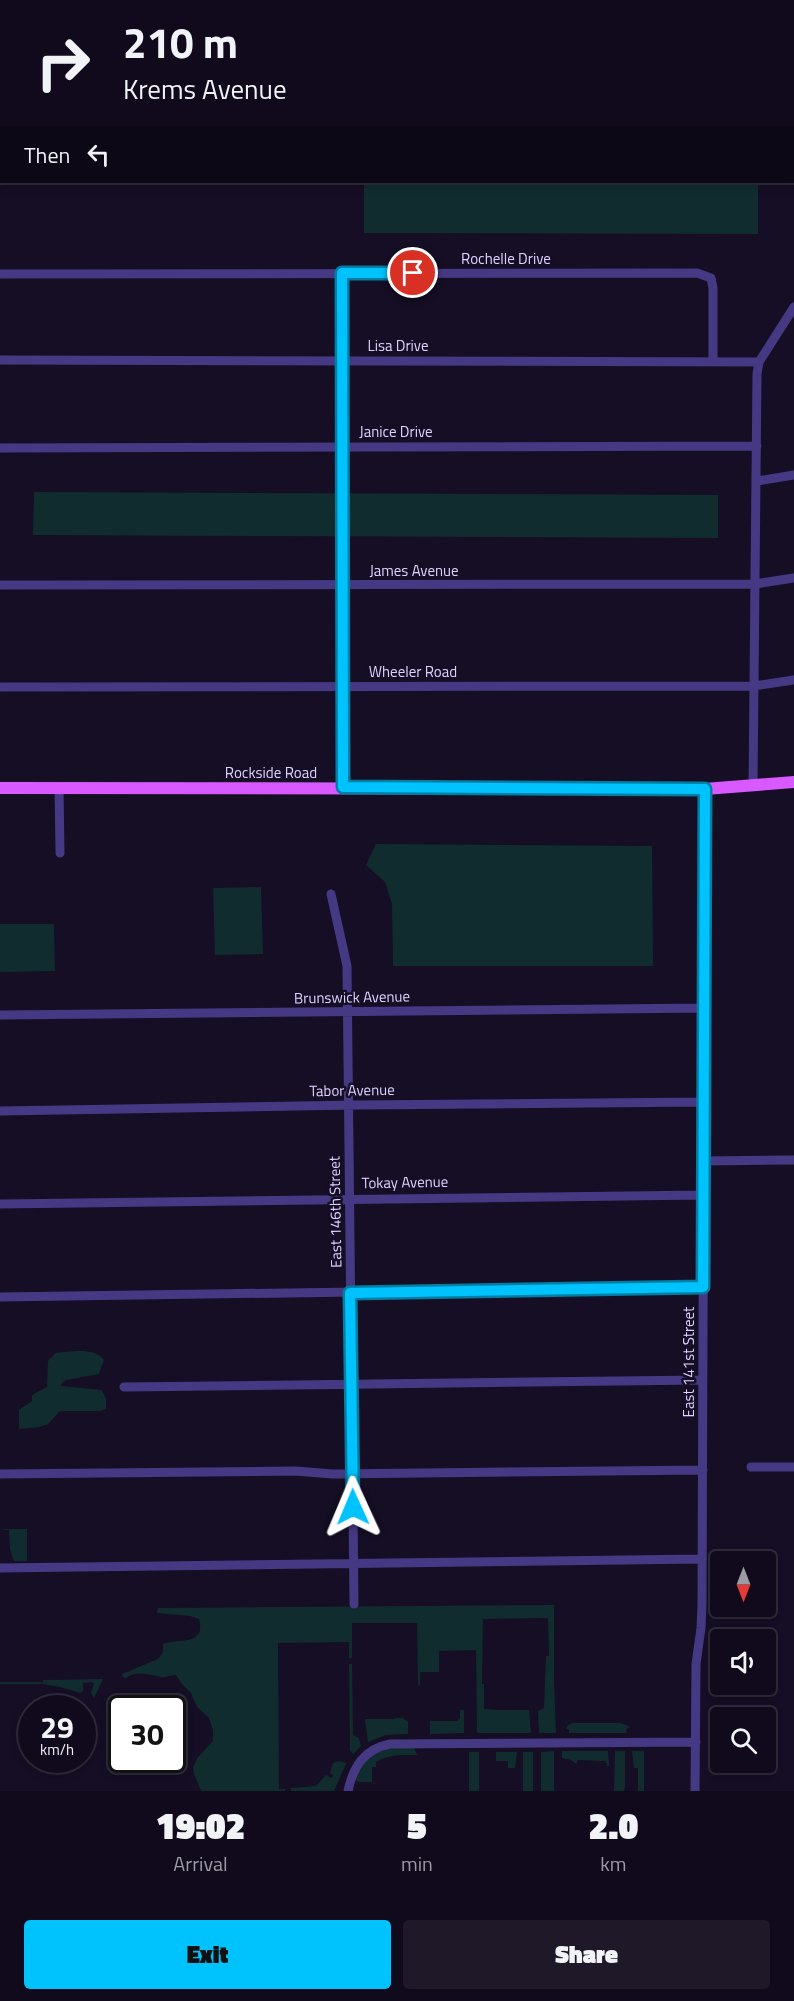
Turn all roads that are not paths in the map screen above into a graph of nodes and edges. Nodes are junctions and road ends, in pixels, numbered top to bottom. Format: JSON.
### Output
{"nodes":[{"id":1,"x":342,"y":273,"type":"junction"},
{"id":2,"x":0,"y":274,"type":"edge"},
{"id":3,"x":794,"y":307,"type":"edge"},
{"id":4,"x":0,"y":360,"type":"edge"},
{"id":5,"x":342,"y":360,"type":"junction"},
{"id":6,"x":713,"y":361,"type":"junction"},
{"id":7,"x":759,"y":362,"type":"junction"},
{"id":8,"x":342,"y":446,"type":"junction"},
{"id":9,"x":757,"y":446,"type":"junction"},
{"id":10,"x":0,"y":448,"type":"edge"},
{"id":11,"x":794,"y":476,"type":"edge"},
{"id":12,"x":757,"y":481,"type":"junction"},
{"id":13,"x":794,"y":578,"type":"edge"},
{"id":14,"x":755,"y":584,"type":"junction"},
{"id":15,"x":0,"y":585,"type":"edge"},
{"id":16,"x":342,"y":585,"type":"junction"},
{"id":17,"x":794,"y":680,"type":"edge"},
{"id":18,"x":343,"y":686,"type":"junction"},
{"id":19,"x":754,"y":686,"type":"junction"},
{"id":20,"x":0,"y":687,"type":"edge"},
{"id":21,"x":794,"y":782,"type":"edge"},
{"id":22,"x":753,"y":786,"type":"junction"},
{"id":23,"x":59,"y":787,"type":"junction"},
{"id":24,"x":343,"y":787,"type":"junction"},
{"id":25,"x":0,"y":788,"type":"edge"},
{"id":26,"x":705,"y":789,"type":"junction"},
{"id":27,"x":60,"y":854,"type":"dead end"},
{"id":28,"x":331,"y":894,"type":"dead end"},
{"id":29,"x":704,"y":1008,"type":"junction"},
{"id":30,"x":347,"y":1012,"type":"junction"},
{"id":31,"x":0,"y":1015,"type":"edge"},
{"id":32,"x":704,"y":1102,"type":"junction"},
{"id":33,"x":348,"y":1105,"type":"junction"},
{"id":34,"x":0,"y":1111,"type":"edge"},
{"id":35,"x":794,"y":1160,"type":"edge"},
{"id":36,"x":703,"y":1161,"type":"junction"},
{"id":37,"x":703,"y":1195,"type":"junction"},
{"id":38,"x":350,"y":1198,"type":"junction"},
{"id":39,"x":0,"y":1203,"type":"edge"},
{"id":40,"x":703,"y":1287,"type":"junction"},
{"id":41,"x":350,"y":1293,"type":"junction"},
{"id":42,"x":0,"y":1297,"type":"edge"},
{"id":43,"x":703,"y":1380,"type":"junction"},
{"id":44,"x":352,"y":1384,"type":"junction"},
{"id":45,"x":124,"y":1387,"type":"dead end"},
{"id":46,"x":751,"y":1467,"type":"dead end"},
{"id":47,"x":794,"y":1467,"type":"edge"},
{"id":48,"x":703,"y":1470,"type":"junction"},
{"id":49,"x":352,"y":1473,"type":"junction"},
{"id":50,"x":0,"y":1474,"type":"edge"},
{"id":51,"x":702,"y":1559,"type":"junction"},
{"id":52,"x":354,"y":1563,"type":"junction"},
{"id":53,"x":0,"y":1568,"type":"edge"},
{"id":54,"x":354,"y":1604,"type":"dead end"},
{"id":55,"x":696,"y":1742,"type":"junction"},
{"id":56,"x":347,"y":1789,"type":"edge"},
{"id":57,"x":695,"y":1791,"type":"edge"}],
"edges":[{"from":1,"to":2,"type":"street","name":"Rochelle Drive"},
{"from":1,"to":5,"type":"street"},
{"from":1,"to":6,"type":"street","name":"Rochelle Drive"},
{"from":3,"to":7,"type":"street"},
{"from":4,"to":5,"type":"street","name":"Lisa Drive"},
{"from":5,"to":6,"type":"street","name":"Lisa Drive"},
{"from":5,"to":8,"type":"street"},
{"from":6,"to":7,"type":"street","name":"Lisa Drive"},
{"from":7,"to":9,"type":"street"},
{"from":8,"to":9,"type":"street","name":"Janice Drive"},
{"from":8,"to":10,"type":"street","name":"Janice Drive"},
{"from":8,"to":16,"type":"street"},
{"from":9,"to":12,"type":"street"},
{"from":11,"to":12,"type":"street"},
{"from":12,"to":14,"type":"street"},
{"from":13,"to":14,"type":"street","name":"James Avenue"},
{"from":14,"to":16,"type":"street","name":"James Avenue"},
{"from":14,"to":19,"type":"street"},
{"from":15,"to":16,"type":"street","name":"James Avenue"},
{"from":16,"to":18,"type":"street"},
{"from":17,"to":19,"type":"street","name":"Wheeler Road"},
{"from":18,"to":19,"type":"street","name":"Wheeler Road"},
{"from":18,"to":20,"type":"street","name":"Wheeler Road"},
{"from":18,"to":24,"type":"street"},
{"from":19,"to":22,"type":"street"},
{"from":21,"to":22,"type":"main road","name":"Rockside Road"},
{"from":22,"to":26,"type":"main road","name":"Rockside Road"},
{"from":23,"to":24,"type":"main road","name":"Rockside Road"},
{"from":23,"to":25,"type":"main road","name":"Rockside Road"},
{"from":23,"to":27,"type":"street"},
{"from":24,"to":26,"type":"main road","name":"Rockside Road"},
{"from":26,"to":29,"type":"street","name":"East 141st Street"},
{"from":28,"to":30,"type":"street","name":"East 146th Street"},
{"from":29,"to":30,"type":"street","name":"Brunswick Avenue"},
{"from":29,"to":32,"type":"street","name":"East 141st Street"},
{"from":30,"to":31,"type":"street","name":"Brunswick Avenue"},
{"from":30,"to":33,"type":"street","name":"East 146th Street"},
{"from":32,"to":33,"type":"street","name":"Tabor Avenue"},
{"from":32,"to":36,"type":"street","name":"East 141st Street"},
{"from":33,"to":34,"type":"street","name":"Tabor Avenue"},
{"from":33,"to":38,"type":"street","name":"East 146th Street"},
{"from":35,"to":36,"type":"street"},
{"from":36,"to":37,"type":"street","name":"East 141st Street"},
{"from":37,"to":38,"type":"street","name":"Tokay Avenue"},
{"from":37,"to":40,"type":"street","name":"East 141st Street"},
{"from":38,"to":39,"type":"street","name":"Tokay Avenue"},
{"from":38,"to":41,"type":"street","name":"East 146th Street"},
{"from":40,"to":41,"type":"street"},
{"from":40,"to":43,"type":"street","name":"East 141st Street"},
{"from":41,"to":42,"type":"street"},
{"from":41,"to":44,"type":"street","name":"East 146th Street"},
{"from":43,"to":44,"type":"street"},
{"from":43,"to":48,"type":"street","name":"East 141st Street"},
{"from":44,"to":45,"type":"street"},
{"from":44,"to":49,"type":"street","name":"East 146th Street"},
{"from":46,"to":47,"type":"street"},
{"from":48,"to":49,"type":"street"},
{"from":48,"to":51,"type":"street","name":"East 141st Street"},
{"from":49,"to":50,"type":"street"},
{"from":49,"to":52,"type":"street","name":"East 146th Street"},
{"from":51,"to":52,"type":"street"},
{"from":51,"to":55,"type":"street","name":"East 141st Street"},
{"from":52,"to":53,"type":"street"},
{"from":52,"to":54,"type":"street","name":"East 146th Street"},
{"from":55,"to":56,"type":"street"},
{"from":55,"to":57,"type":"street","name":"East 141st Street"}]}
